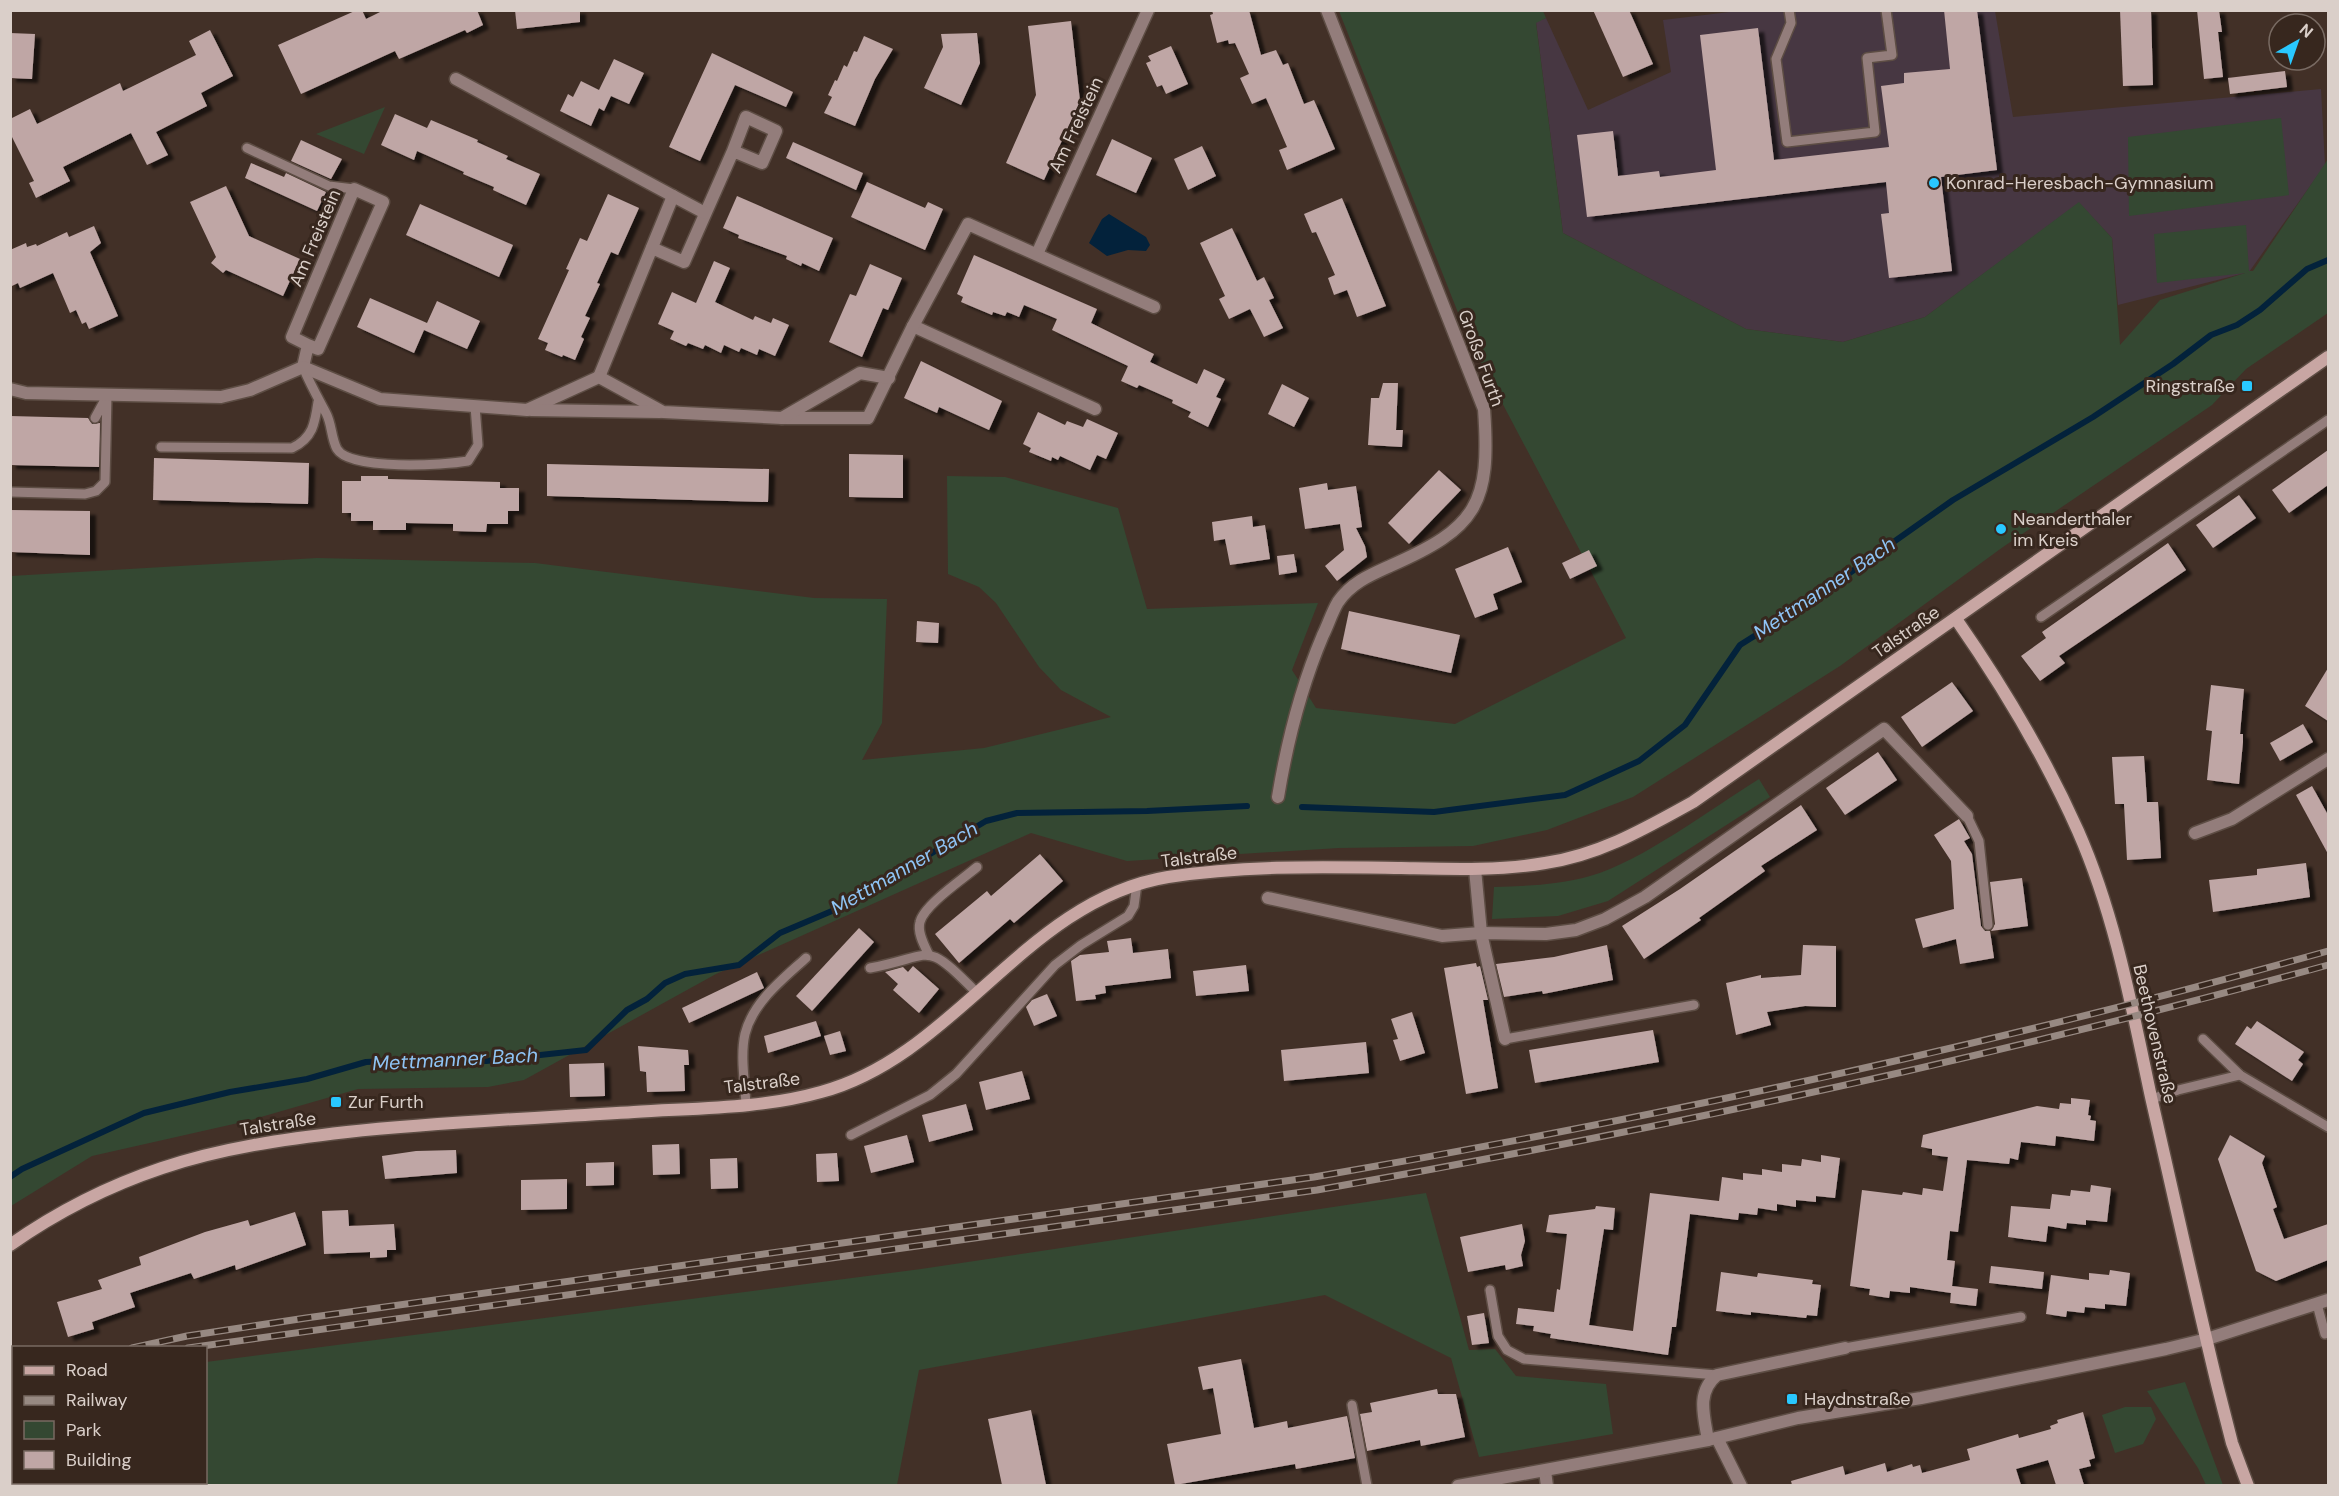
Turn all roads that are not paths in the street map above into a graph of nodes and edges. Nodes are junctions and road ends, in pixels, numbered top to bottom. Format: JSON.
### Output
{"nodes":[{"id":1,"x":1148,"y":10,"type":"edge"},
{"id":2,"x":1327,"y":10,"type":"edge"},
{"id":3,"x":1789,"y":10,"type":"edge"},
{"id":4,"x":1886,"y":10,"type":"edge"},
{"id":5,"x":456,"y":79,"type":"dead end"},
{"id":6,"x":247,"y":148,"type":"dead end"},
{"id":7,"x":733,"y":151,"type":"dead end"},
{"id":8,"x":354,"y":189,"type":"junction"},
{"id":9,"x":673,"y":196,"type":"junction"},
{"id":10,"x":705,"y":213,"type":"junction"},
{"id":11,"x":652,"y":248,"type":"junction"},
{"id":12,"x":1036,"y":254,"type":"junction"},
{"id":13,"x":1154,"y":307,"type":"dead end"},
{"id":14,"x":912,"y":326,"type":"junction"},
{"id":15,"x":308,"y":345,"type":"junction"},
{"id":16,"x":2328,"y":357,"type":"edge"},
{"id":17,"x":303,"y":367,"type":"junction"},
{"id":18,"x":599,"y":377,"type":"junction"},
{"id":19,"x":889,"y":378,"type":"junction"},
{"id":20,"x":10,"y":389,"type":"edge"},
{"id":21,"x":107,"y":396,"type":"junction"},
{"id":22,"x":318,"y":402,"type":"junction"},
{"id":23,"x":475,"y":406,"type":"junction"},
{"id":24,"x":1095,"y":409,"type":"dead end"},
{"id":25,"x":527,"y":410,"type":"junction"},
{"id":26,"x":663,"y":412,"type":"junction"},
{"id":27,"x":95,"y":418,"type":"dead end"},
{"id":28,"x":782,"y":418,"type":"junction"},
{"id":29,"x":2328,"y":420,"type":"edge"},
{"id":30,"x":161,"y":447,"type":"dead end"},
{"id":31,"x":10,"y":492,"type":"edge"},
{"id":32,"x":2040,"y":617,"type":"dead end"},
{"id":33,"x":1956,"y":619,"type":"junction"},
{"id":34,"x":2328,"y":759,"type":"edge"},
{"id":35,"x":1278,"y":797,"type":"dead end"},
{"id":36,"x":1967,"y":816,"type":"joint"},
{"id":37,"x":2195,"y":833,"type":"dead end"},
{"id":38,"x":977,"y":867,"type":"dead end"},
{"id":39,"x":1475,"y":869,"type":"junction"},
{"id":40,"x":1137,"y":884,"type":"junction"},
{"id":41,"x":1268,"y":898,"type":"dead end"},
{"id":42,"x":1988,"y":925,"type":"dead end"},
{"id":43,"x":1481,"y":933,"type":"junction"},
{"id":44,"x":928,"y":953,"type":"junction"},
{"id":45,"x":806,"y":958,"type":"dead end"},
{"id":46,"x":870,"y":968,"type":"dead end"},
{"id":47,"x":976,"y":992,"type":"junction"},
{"id":48,"x":1694,"y":1005,"type":"dead end"},
{"id":49,"x":1505,"y":1039,"type":"joint"},
{"id":50,"x":2203,"y":1039,"type":"dead end"},
{"id":51,"x":2240,"y":1075,"type":"junction"},
{"id":52,"x":2152,"y":1100,"type":"junction"},
{"id":53,"x":746,"y":1105,"type":"junction"},
{"id":54,"x":2328,"y":1127,"type":"edge"},
{"id":55,"x":851,"y":1135,"type":"dead end"},
{"id":56,"x":10,"y":1245,"type":"edge"},
{"id":57,"x":1490,"y":1290,"type":"dead end"},
{"id":58,"x":2323,"y":1302,"type":"edge"},
{"id":59,"x":2021,"y":1317,"type":"dead end"},
{"id":60,"x":2325,"y":1334,"type":"dead end"},
{"id":61,"x":2206,"y":1340,"type":"junction"},
{"id":62,"x":1845,"y":1348,"type":"joint"},
{"id":63,"x":1718,"y":1376,"type":"junction"},
{"id":64,"x":1352,"y":1405,"type":"dead end"},
{"id":65,"x":1712,"y":1439,"type":"junction"},
{"id":66,"x":1545,"y":1471,"type":"junction"},
{"id":67,"x":1367,"y":1485,"type":"edge"},
{"id":68,"x":1458,"y":1485,"type":"edge"},
{"id":69,"x":1547,"y":1485,"type":"edge"},
{"id":70,"x":1741,"y":1485,"type":"edge"},
{"id":71,"x":2248,"y":1485,"type":"edge"}],
"edges":[{"from":1,"to":12,"type":"street","name":"Am Freistein"},
{"from":2,"to":35,"type":"street","name":"Große Furth"},
{"from":3,"to":4,"type":"lane"},
{"from":5,"to":9,"type":"street"},
{"from":6,"to":8,"type":"lane"},
{"from":7,"to":10,"type":"street"},
{"from":8,"to":15,"type":"street","name":"Am Freistein"},
{"from":8,"to":15,"type":"street","name":"Am Freistein"},
{"from":9,"to":10,"type":"street"},
{"from":9,"to":11,"type":"street"},
{"from":10,"to":11,"type":"street"},
{"from":11,"to":18,"type":"street"},
{"from":12,"to":13,"type":"street"},
{"from":12,"to":14,"type":"street"},
{"from":14,"to":19,"type":"street"},
{"from":14,"to":24,"type":"street"},
{"from":15,"to":17,"type":"street"},
{"from":16,"to":33,"type":"main road","name":"Talstraße"},
{"from":17,"to":21,"type":"street"},
{"from":17,"to":22,"type":"lane"},
{"from":17,"to":23,"type":"street"},
{"from":18,"to":25,"type":"street"},
{"from":18,"to":26,"type":"street"},
{"from":19,"to":28,"type":"street"},
{"from":19,"to":28,"type":"street"},
{"from":20,"to":21,"type":"street"},
{"from":21,"to":27,"type":"lane"},
{"from":21,"to":31,"type":"lane"},
{"from":22,"to":23,"type":"lane"},
{"from":22,"to":30,"type":"lane"},
{"from":23,"to":25,"type":"street"},
{"from":25,"to":26,"type":"street"},
{"from":26,"to":28,"type":"street"},
{"from":29,"to":32,"type":"lane"},
{"from":33,"to":39,"type":"main road","name":"Talstraße"},
{"from":33,"to":52,"type":"main road","name":"Beethovenstraße"},
{"from":34,"to":37,"type":"street"},
{"from":36,"to":42,"type":"lane"},
{"from":36,"to":43,"type":"street"},
{"from":38,"to":44,"type":"lane"},
{"from":39,"to":40,"type":"main road","name":"Talstraße"},
{"from":39,"to":43,"type":"street"},
{"from":40,"to":47,"type":"main road","name":"Talstraße"},
{"from":40,"to":55,"type":"lane"},
{"from":41,"to":43,"type":"street"},
{"from":43,"to":49,"type":"street"},
{"from":44,"to":46,"type":"lane"},
{"from":44,"to":47,"type":"lane"},
{"from":45,"to":53,"type":"lane"},
{"from":47,"to":53,"type":"main road","name":"Talstraße"},
{"from":48,"to":49,"type":"lane"},
{"from":50,"to":51,"type":"lane"},
{"from":51,"to":52,"type":"lane"},
{"from":51,"to":54,"type":"lane"},
{"from":52,"to":61,"type":"main road","name":"Beethovenstraße"},
{"from":53,"to":56,"type":"main road","name":"Talstraße"},
{"from":57,"to":63,"type":"lane"},
{"from":58,"to":60,"type":"lane"},
{"from":58,"to":61,"type":"street"},
{"from":59,"to":62,"type":"lane"},
{"from":61,"to":65,"type":"street"},
{"from":61,"to":71,"type":"main road","name":"Beethovenstraße"},
{"from":62,"to":63,"type":"street"},
{"from":63,"to":65,"type":"street"},
{"from":64,"to":67,"type":"lane"},
{"from":65,"to":66,"type":"street"},
{"from":65,"to":70,"type":"street"},
{"from":66,"to":68,"type":"street"},
{"from":66,"to":69,"type":"street"}]}
